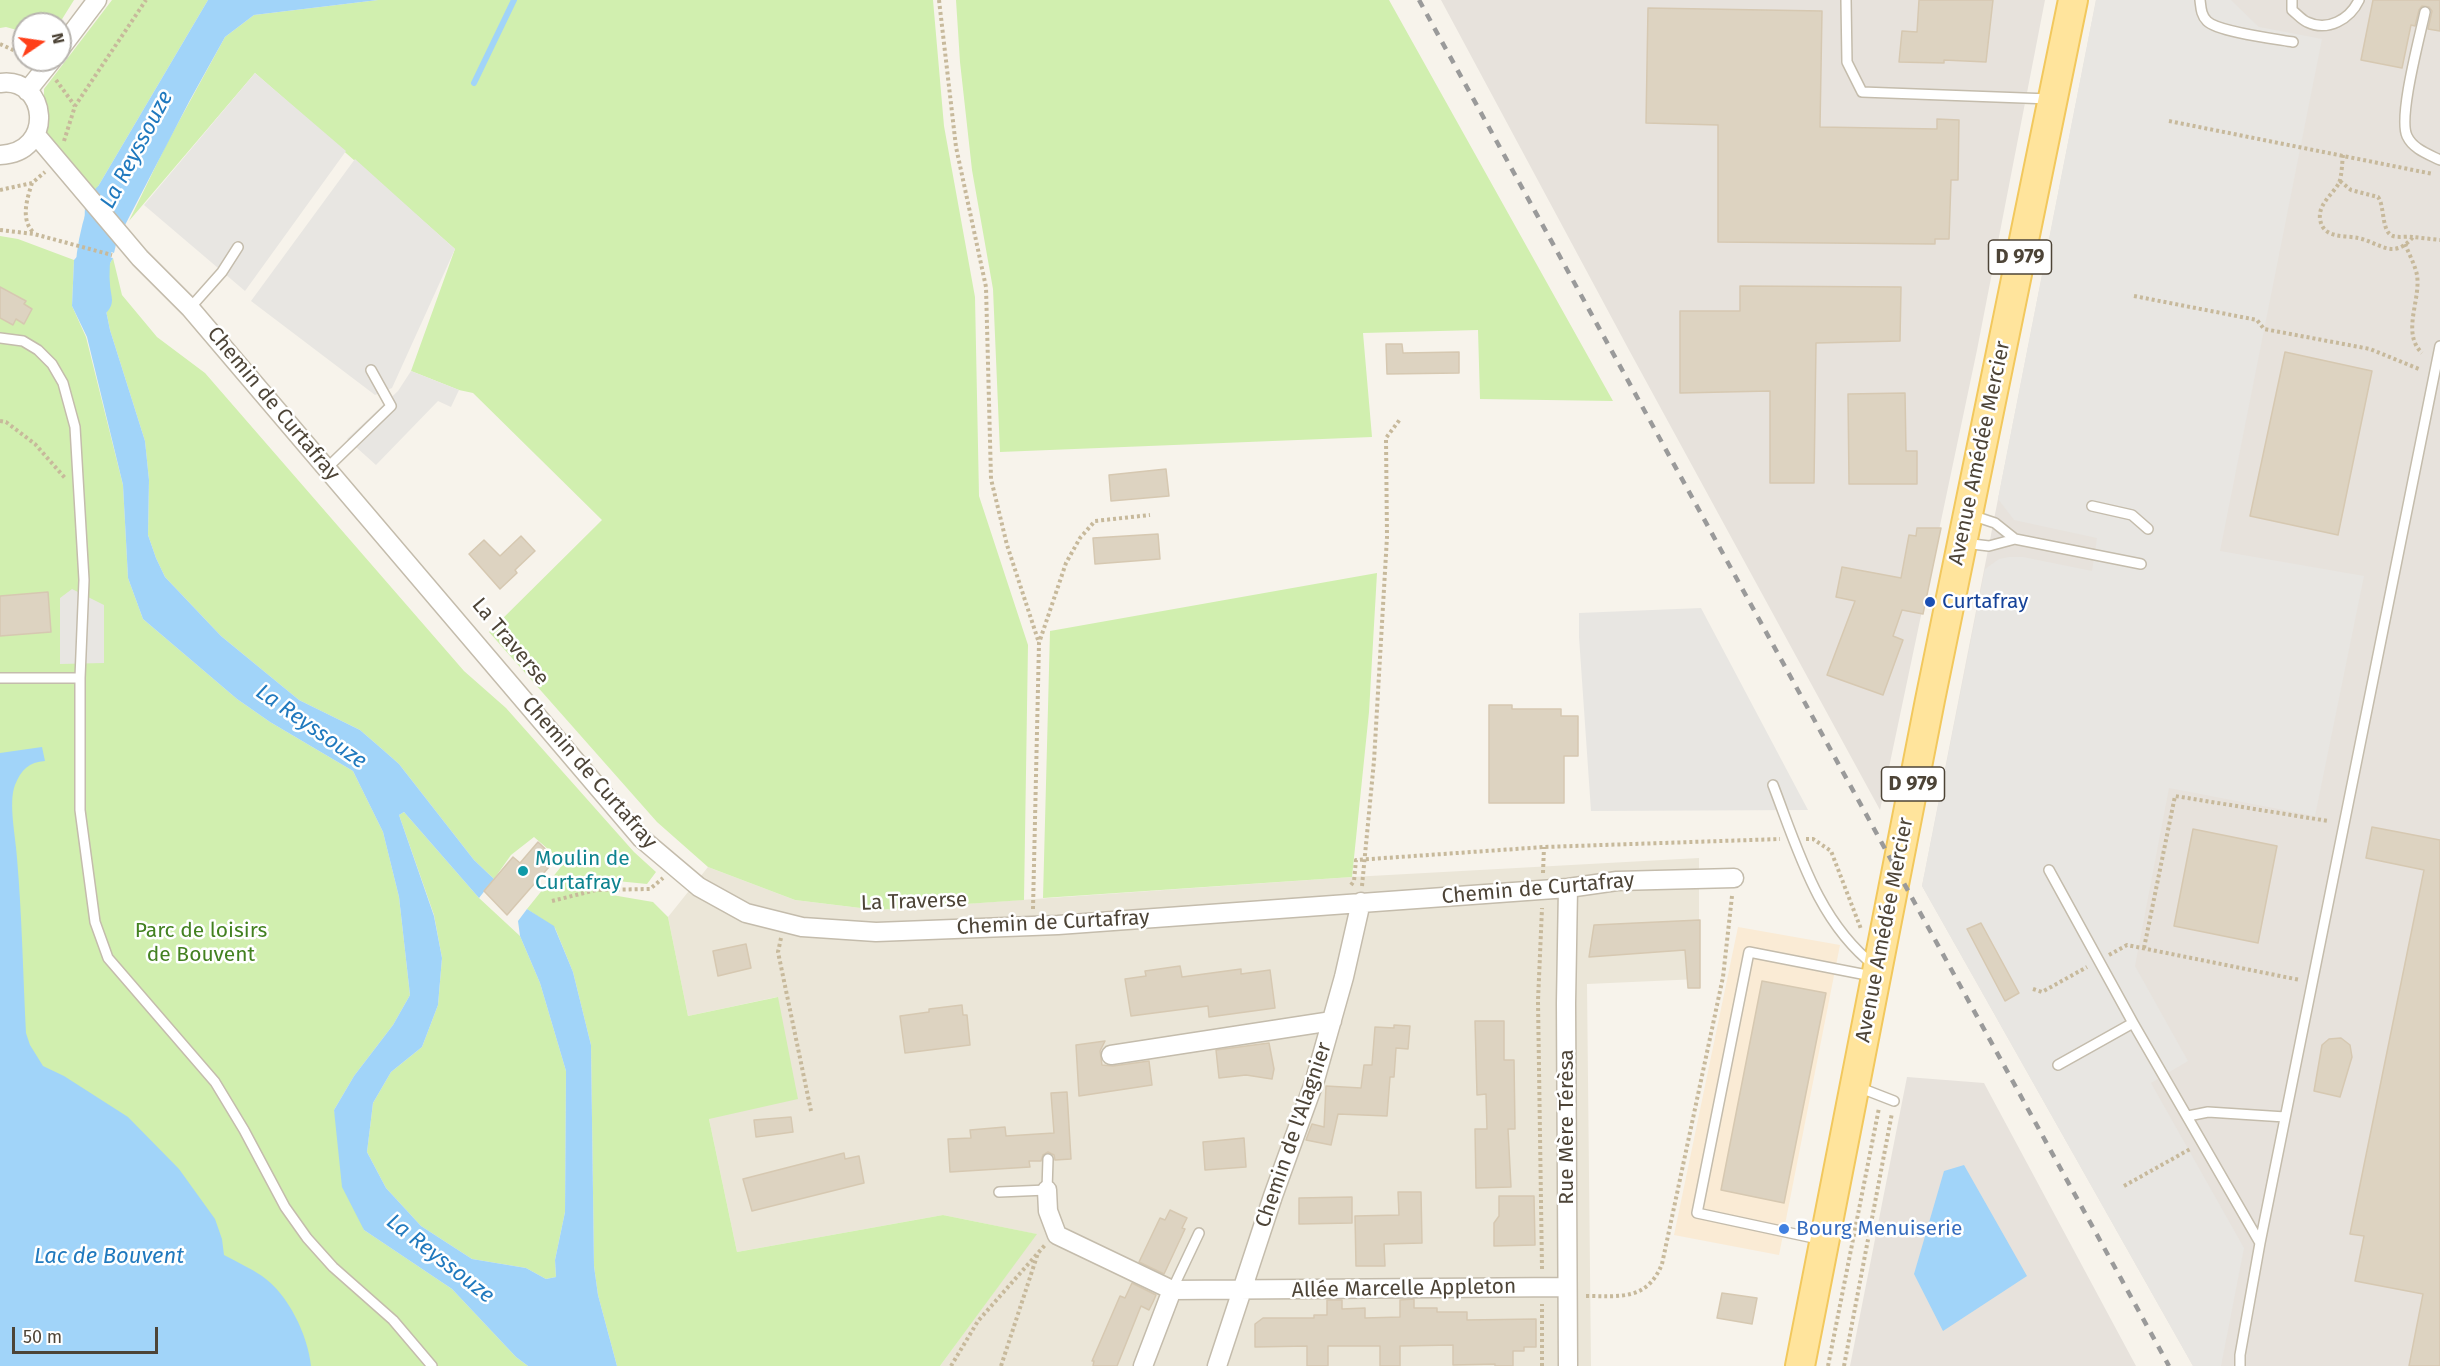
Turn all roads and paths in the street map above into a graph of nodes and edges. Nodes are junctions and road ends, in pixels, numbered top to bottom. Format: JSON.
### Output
{"nodes":[{"id":1,"x":97,"y":0,"type":"edge"},
{"id":2,"x":146,"y":0,"type":"edge"},
{"id":3,"x":939,"y":0,"type":"edge"},
{"id":4,"x":1846,"y":0,"type":"edge"},
{"id":5,"x":2073,"y":0,"type":"edge"},
{"id":6,"x":2200,"y":0,"type":"edge"},
{"id":7,"x":2292,"y":0,"type":"edge"},
{"id":8,"x":2359,"y":0,"type":"edge"},
{"id":9,"x":2425,"y":12,"type":"dead end"},
{"id":10,"x":72,"y":33,"type":"edge"},
{"id":11,"x":2294,"y":42,"type":"dead end"},
{"id":12,"x":42,"y":72,"type":"edge"},
{"id":13,"x":0,"y":83,"type":"edge"},
{"id":14,"x":27,"y":91,"type":"junction"},
{"id":15,"x":2053,"y":99,"type":"junction"},
{"id":16,"x":2169,"y":121,"type":"dead end"},
{"id":17,"x":36,"y":135,"type":"junction"},
{"id":18,"x":0,"y":155,"type":"edge"},
{"id":19,"x":2343,"y":155,"type":"junction"},
{"id":20,"x":56,"y":158,"type":"junction"},
{"id":21,"x":2440,"y":160,"type":"edge"},
{"id":22,"x":2440,"y":175,"type":"edge"},
{"id":23,"x":2340,"y":181,"type":"junction"},
{"id":24,"x":32,"y":183,"type":"junction"},
{"id":25,"x":0,"y":190,"type":"edge"},
{"id":26,"x":0,"y":230,"type":"edge"},
{"id":27,"x":34,"y":234,"type":"junction"},
{"id":28,"x":2413,"y":237,"type":"junction"},
{"id":29,"x":2440,"y":240,"type":"edge"},
{"id":30,"x":2405,"y":244,"type":"junction"},
{"id":31,"x":238,"y":247,"type":"dead end"},
{"id":32,"x":114,"y":255,"type":"dead end"},
{"id":33,"x":2134,"y":296,"type":"dead end"},
{"id":34,"x":190,"y":308,"type":"junction"},
{"id":35,"x":0,"y":338,"type":"edge"},
{"id":36,"x":2440,"y":346,"type":"edge"},
{"id":37,"x":2422,"y":353,"type":"dead end"},
{"id":38,"x":2419,"y":369,"type":"dead end"},
{"id":39,"x":371,"y":370,"type":"dead end"},
{"id":40,"x":1401,"y":418,"type":"dead end"},
{"id":41,"x":0,"y":421,"type":"edge"},
{"id":42,"x":327,"y":468,"type":"junction"},
{"id":43,"x":80,"y":494,"type":"junction"},
{"id":44,"x":2092,"y":506,"type":"dead end"},
{"id":45,"x":1968,"y":514,"type":"junction"},
{"id":46,"x":1150,"y":515,"type":"dead end"},
{"id":47,"x":2148,"y":529,"type":"dead end"},
{"id":48,"x":2015,"y":539,"type":"junction"},
{"id":49,"x":1962,"y":543,"type":"junction"},
{"id":50,"x":2141,"y":564,"type":"dead end"},
{"id":51,"x":1039,"y":643,"type":"junction"},
{"id":52,"x":0,"y":678,"type":"edge"},
{"id":53,"x":80,"y":678,"type":"junction"},
{"id":54,"x":1773,"y":785,"type":"dead end"},
{"id":55,"x":2328,"y":821,"type":"dead end"},
{"id":56,"x":1794,"y":838,"type":"junction"},
{"id":57,"x":1544,"y":847,"type":"junction"},
{"id":58,"x":1365,"y":860,"type":"junction"},
{"id":59,"x":676,"y":867,"type":"junction"},
{"id":60,"x":2049,"y":870,"type":"dead end"},
{"id":61,"x":1734,"y":878,"type":"joint"},
{"id":62,"x":1568,"y":888,"type":"junction"},
{"id":63,"x":1342,"y":890,"type":"dead end"},
{"id":64,"x":1543,"y":890,"type":"junction"},
{"id":65,"x":552,"y":901,"type":"dead end"},
{"id":66,"x":1361,"y":902,"type":"junction"},
{"id":67,"x":1044,"y":911,"type":"dead end"},
{"id":68,"x":784,"y":922,"type":"junction"},
{"id":69,"x":1862,"y":930,"type":"dead end"},
{"id":70,"x":2138,"y":947,"type":"dead end"},
{"id":71,"x":2144,"y":948,"type":"junction"},
{"id":72,"x":1877,"y":973,"type":"junction"},
{"id":73,"x":2312,"y":983,"type":"junction"},
{"id":74,"x":1332,"y":1021,"type":"junction"},
{"id":75,"x":2133,"y":1023,"type":"junction"},
{"id":76,"x":1111,"y":1054,"type":"dead end"},
{"id":77,"x":2058,"y":1065,"type":"dead end"},
{"id":78,"x":1855,"y":1086,"type":"junction"},
{"id":79,"x":1882,"y":1096,"type":"junction"},
{"id":80,"x":1894,"y":1101,"type":"joint"},
{"id":81,"x":811,"y":1111,"type":"dead end"},
{"id":82,"x":2188,"y":1116,"type":"junction"},
{"id":83,"x":2285,"y":1117,"type":"junction"},
{"id":84,"x":2204,"y":1142,"type":"junction"},
{"id":85,"x":1048,"y":1159,"type":"dead end"},
{"id":86,"x":2124,"y":1186,"type":"dead end"},
{"id":87,"x":1047,"y":1190,"type":"junction"},
{"id":88,"x":999,"y":1192,"type":"dead end"},
{"id":89,"x":1199,"y":1233,"type":"dead end"},
{"id":90,"x":1057,"y":1235,"type":"junction"},
{"id":91,"x":1825,"y":1240,"type":"junction"},
{"id":92,"x":2260,"y":1243,"type":"junction"},
{"id":93,"x":1039,"y":1249,"type":"junction"},
{"id":94,"x":1542,"y":1287,"type":"junction"},
{"id":95,"x":1173,"y":1290,"type":"junction"},
{"id":96,"x":1241,"y":1291,"type":"junction"},
{"id":97,"x":1567,"y":1292,"type":"junction"},
{"id":98,"x":432,"y":1366,"type":"edge"},
{"id":99,"x":951,"y":1366,"type":"edge"},
{"id":100,"x":1001,"y":1366,"type":"edge"},
{"id":101,"x":1143,"y":1366,"type":"edge"},
{"id":102,"x":1217,"y":1366,"type":"edge"},
{"id":103,"x":1542,"y":1366,"type":"edge"},
{"id":104,"x":1568,"y":1366,"type":"edge"},
{"id":105,"x":1800,"y":1366,"type":"edge"},
{"id":106,"x":1828,"y":1366,"type":"edge"},
{"id":107,"x":1844,"y":1366,"type":"edge"},
{"id":108,"x":2240,"y":1366,"type":"edge"}],
"edges":[{"from":1,"to":10,"type":"street"},
{"from":2,"to":20,"type":"path"},
{"from":3,"to":51,"type":"path"},
{"from":4,"to":15,"type":"lane"},
{"from":5,"to":15,"type":"main road","name":"Avenue Amédée Mercier","number":"D 979"},
{"from":6,"to":11,"type":"lane"},
{"from":7,"to":8,"type":"lane"},
{"from":9,"to":21,"type":"lane"},
{"from":12,"to":14,"type":"street"},
{"from":13,"to":14,"type":"street"},
{"from":14,"to":17,"type":"street"},
{"from":15,"to":45,"type":"main road","name":"Avenue Amédée Mercier","number":"D 979"},
{"from":16,"to":19,"type":"path"},
{"from":17,"to":18,"type":"street"},
{"from":17,"to":20,"type":"street","name":"Chemin de Curtafray"},
{"from":19,"to":22,"type":"path"},
{"from":19,"to":23,"type":"path"},
{"from":20,"to":24,"type":"path"},
{"from":20,"to":34,"type":"street","name":"Chemin de Curtafray"},
{"from":23,"to":28,"type":"path"},
{"from":23,"to":30,"type":"path"},
{"from":24,"to":25,"type":"path"},
{"from":24,"to":27,"type":"path"},
{"from":26,"to":27,"type":"path"},
{"from":27,"to":32,"type":"path"},
{"from":28,"to":29,"type":"path"},
{"from":28,"to":30,"type":"path"},
{"from":30,"to":37,"type":"path"},
{"from":31,"to":34,"type":"lane"},
{"from":33,"to":38,"type":"path"},
{"from":34,"to":42,"type":"street","name":"Chemin de Curtafray"},
{"from":35,"to":43,"type":"lane"},
{"from":36,"to":73,"type":"lane"},
{"from":39,"to":42,"type":"lane"},
{"from":40,"to":58,"type":"path"},
{"from":41,"to":43,"type":"path"},
{"from":42,"to":59,"type":"street","name":"Chemin de Curtafray"},
{"from":43,"to":53,"type":"lane"},
{"from":44,"to":47,"type":"lane"},
{"from":45,"to":48,"type":"lane"},
{"from":45,"to":49,"type":"main road","name":"Avenue Amédée Mercier","number":"D 979"},
{"from":46,"to":51,"type":"path"},
{"from":48,"to":49,"type":"lane"},
{"from":48,"to":50,"type":"lane"},
{"from":49,"to":72,"type":"main road","name":"Avenue Amédée Mercier","number":"D 979"},
{"from":51,"to":67,"type":"path"},
{"from":52,"to":53,"type":"lane"},
{"from":53,"to":98,"type":"lane"},
{"from":54,"to":56,"type":"lane"},
{"from":55,"to":71,"type":"path"},
{"from":56,"to":57,"type":"path"},
{"from":56,"to":69,"type":"path"},
{"from":56,"to":72,"type":"lane"},
{"from":57,"to":58,"type":"path"},
{"from":57,"to":64,"type":"path"},
{"from":58,"to":63,"type":"path"},
{"from":58,"to":66,"type":"path"},
{"from":59,"to":65,"type":"path"},
{"from":59,"to":68,"type":"street","name":"Chemin de Curtafray"},
{"from":60,"to":75,"type":"lane"},
{"from":61,"to":62,"type":"street","name":"Chemin de Curtafray"},
{"from":61,"to":97,"type":"path"},
{"from":62,"to":64,"type":"street","name":"Chemin de Curtafray"},
{"from":62,"to":97,"type":"street","name":"Rue Mère Térèsa"},
{"from":64,"to":66,"type":"street","name":"Chemin de Curtafray"},
{"from":64,"to":94,"type":"path"},
{"from":66,"to":68,"type":"street","name":"Chemin de Curtafray"},
{"from":66,"to":74,"type":"street","name":"Chemin de l'Alagnier"},
{"from":68,"to":81,"type":"path"},
{"from":70,"to":71,"type":"path"},
{"from":71,"to":73,"type":"path"},
{"from":72,"to":78,"type":"main road","name":"Avenue Amédée Mercier","number":"D 979"},
{"from":72,"to":91,"type":"lane"},
{"from":73,"to":83,"type":"lane"},
{"from":74,"to":76,"type":"street"},
{"from":74,"to":96,"type":"street","name":"Chemin de l'Alagnier"},
{"from":75,"to":77,"type":"lane"},
{"from":75,"to":82,"type":"lane"},
{"from":78,"to":79,"type":"lane"},
{"from":78,"to":91,"type":"main road","name":"Avenue Amédée Mercier","number":"D 979"},
{"from":79,"to":80,"type":"lane"},
{"from":79,"to":106,"type":"path"},
{"from":80,"to":107,"type":"path"},
{"from":82,"to":83,"type":"lane"},
{"from":82,"to":84,"type":"lane"},
{"from":83,"to":92,"type":"lane"},
{"from":84,"to":86,"type":"path"},
{"from":84,"to":92,"type":"lane"},
{"from":85,"to":87,"type":"lane"},
{"from":87,"to":88,"type":"lane"},
{"from":87,"to":90,"type":"street"},
{"from":89,"to":95,"type":"lane"},
{"from":90,"to":93,"type":"path"},
{"from":90,"to":95,"type":"street"},
{"from":91,"to":105,"type":"main road","name":"Avenue Amédée Mercier","number":"D 979"},
{"from":92,"to":108,"type":"lane"},
{"from":93,"to":99,"type":"path"},
{"from":93,"to":100,"type":"path"},
{"from":94,"to":96,"type":"street","name":"Allée Marcelle Appleton"},
{"from":94,"to":97,"type":"street","name":"Allée Marcelle Appleton"},
{"from":94,"to":103,"type":"path"},
{"from":95,"to":96,"type":"street","name":"Allée Marcelle Appleton"},
{"from":95,"to":101,"type":"street"},
{"from":96,"to":102,"type":"street","name":"Chemin de l'Alagnier"},
{"from":97,"to":104,"type":"street","name":"Rue Mère Térèsa"}]}
